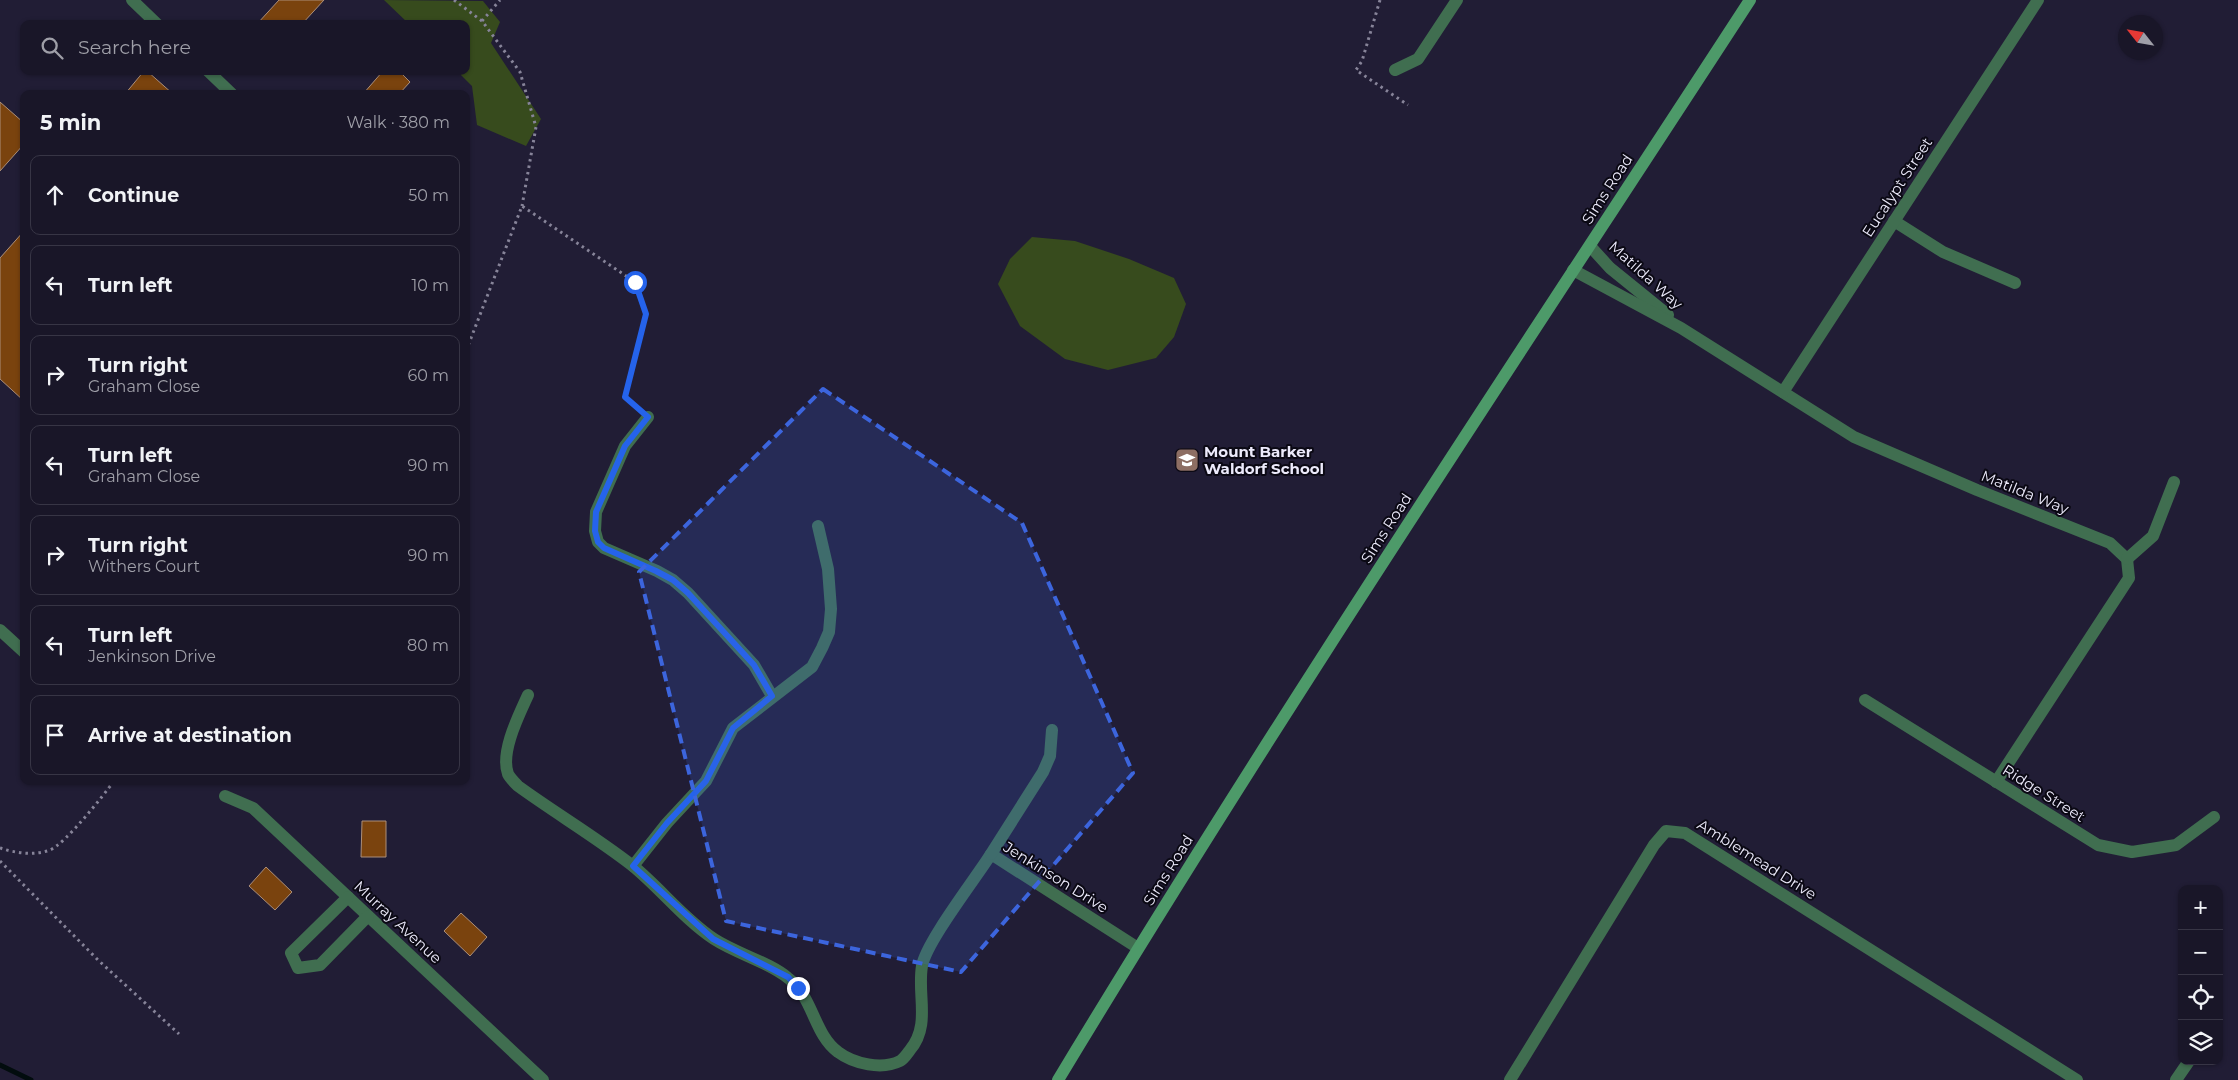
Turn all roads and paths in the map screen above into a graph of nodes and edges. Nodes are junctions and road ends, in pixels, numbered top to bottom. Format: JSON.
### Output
{"nodes":[{"id":1,"x":132,"y":0,"type":"edge"},
{"id":2,"x":454,"y":0,"type":"edge"},
{"id":3,"x":500,"y":0,"type":"edge"},
{"id":4,"x":1380,"y":0,"type":"edge"},
{"id":5,"x":1456,"y":0,"type":"edge"},
{"id":6,"x":1750,"y":0,"type":"edge"},
{"id":7,"x":2038,"y":0,"type":"edge"},
{"id":8,"x":153,"y":20,"type":"edge"},
{"id":9,"x":482,"y":21,"type":"junction"},
{"id":10,"x":1395,"y":70,"type":"dead end"},
{"id":11,"x":212,"y":75,"type":"edge"},
{"id":12,"x":228,"y":90,"type":"edge"},
{"id":13,"x":1408,"y":105,"type":"dead end"},
{"id":14,"x":522,"y":206,"type":"junction"},
{"id":15,"x":1894,"y":221,"type":"junction"},
{"id":16,"x":1590,"y":246,"type":"junction"},
{"id":17,"x":1574,"y":270,"type":"junction"},
{"id":18,"x":2015,"y":283,"type":"dead end"},
{"id":19,"x":1680,"y":328,"type":"junction"},
{"id":20,"x":470,"y":341,"type":"edge"},
{"id":21,"x":1783,"y":392,"type":"junction"},
{"id":22,"x":648,"y":417,"type":"joint"},
{"id":23,"x":2174,"y":482,"type":"dead end"},
{"id":24,"x":818,"y":526,"type":"dead end"},
{"id":25,"x":2126,"y":559,"type":"junction"},
{"id":26,"x":0,"y":630,"type":"edge"},
{"id":27,"x":20,"y":648,"type":"edge"},
{"id":28,"x":528,"y":695,"type":"dead end"},
{"id":29,"x":772,"y":696,"type":"junction"},
{"id":30,"x":1865,"y":700,"type":"dead end"},
{"id":31,"x":1052,"y":730,"type":"dead end"},
{"id":32,"x":1996,"y":782,"type":"junction"},
{"id":33,"x":111,"y":785,"type":"edge"},
{"id":34,"x":225,"y":796,"type":"dead end"},
{"id":35,"x":2214,"y":817,"type":"dead end"},
{"id":36,"x":0,"y":848,"type":"edge"},
{"id":37,"x":991,"y":854,"type":"junction"},
{"id":38,"x":0,"y":861,"type":"edge"},
{"id":39,"x":633,"y":866,"type":"junction"},
{"id":40,"x":348,"y":897,"type":"junction"},
{"id":41,"x":368,"y":916,"type":"junction"},
{"id":42,"x":1138,"y":948,"type":"junction"},
{"id":43,"x":179,"y":1034,"type":"dead end"},
{"id":44,"x":2186,"y":1065,"type":"edge"},
{"id":45,"x":544,"y":1080,"type":"edge"},
{"id":46,"x":1058,"y":1080,"type":"edge"},
{"id":47,"x":1510,"y":1080,"type":"edge"},
{"id":48,"x":2077,"y":1080,"type":"edge"},
{"id":49,"x":2176,"y":1080,"type":"edge"}],
"edges":[{"from":1,"to":8,"type":"street"},
{"from":2,"to":9,"type":"path"},
{"from":3,"to":9,"type":"path"},
{"from":4,"to":13,"type":"path"},
{"from":5,"to":10,"type":"street"},
{"from":6,"to":16,"type":"street","name":"Sims Road"},
{"from":7,"to":15,"type":"street","name":"Eucalypt Street"},
{"from":9,"to":14,"type":"path"},
{"from":11,"to":12,"type":"street"},
{"from":14,"to":20,"type":"path"},
{"from":14,"to":22,"type":"path"},
{"from":15,"to":18,"type":"street"},
{"from":15,"to":21,"type":"street","name":"Eucalypt Street"},
{"from":16,"to":17,"type":"street","name":"Sims Road"},
{"from":16,"to":19,"type":"street","name":"Matilda Way"},
{"from":17,"to":19,"type":"street","name":"Matilda Way"},
{"from":17,"to":42,"type":"street","name":"Sims Road"},
{"from":19,"to":21,"type":"street","name":"Matilda Way"},
{"from":21,"to":25,"type":"street","name":"Matilda Way"},
{"from":22,"to":29,"type":"street"},
{"from":23,"to":25,"type":"street"},
{"from":24,"to":29,"type":"street"},
{"from":25,"to":32,"type":"street"},
{"from":26,"to":27,"type":"street"},
{"from":28,"to":39,"type":"street","name":"Jenkinson Drive"},
{"from":29,"to":39,"type":"street"},
{"from":30,"to":32,"type":"street","name":"Ridge Street"},
{"from":31,"to":37,"type":"street"},
{"from":32,"to":35,"type":"street","name":"Ridge Street"},
{"from":33,"to":36,"type":"path"},
{"from":34,"to":40,"type":"street","name":"Murray Avenue"},
{"from":37,"to":39,"type":"street","name":"Jenkinson Drive"},
{"from":37,"to":42,"type":"street","name":"Jenkinson Drive"},
{"from":38,"to":43,"type":"path"},
{"from":40,"to":41,"type":"street","name":"Murray Avenue"},
{"from":40,"to":41,"type":"street"},
{"from":41,"to":45,"type":"street","name":"Murray Avenue"},
{"from":42,"to":46,"type":"street","name":"Sims Road"},
{"from":44,"to":49,"type":"street"},
{"from":47,"to":48,"type":"street","name":"Amblemead Drive"}]}
